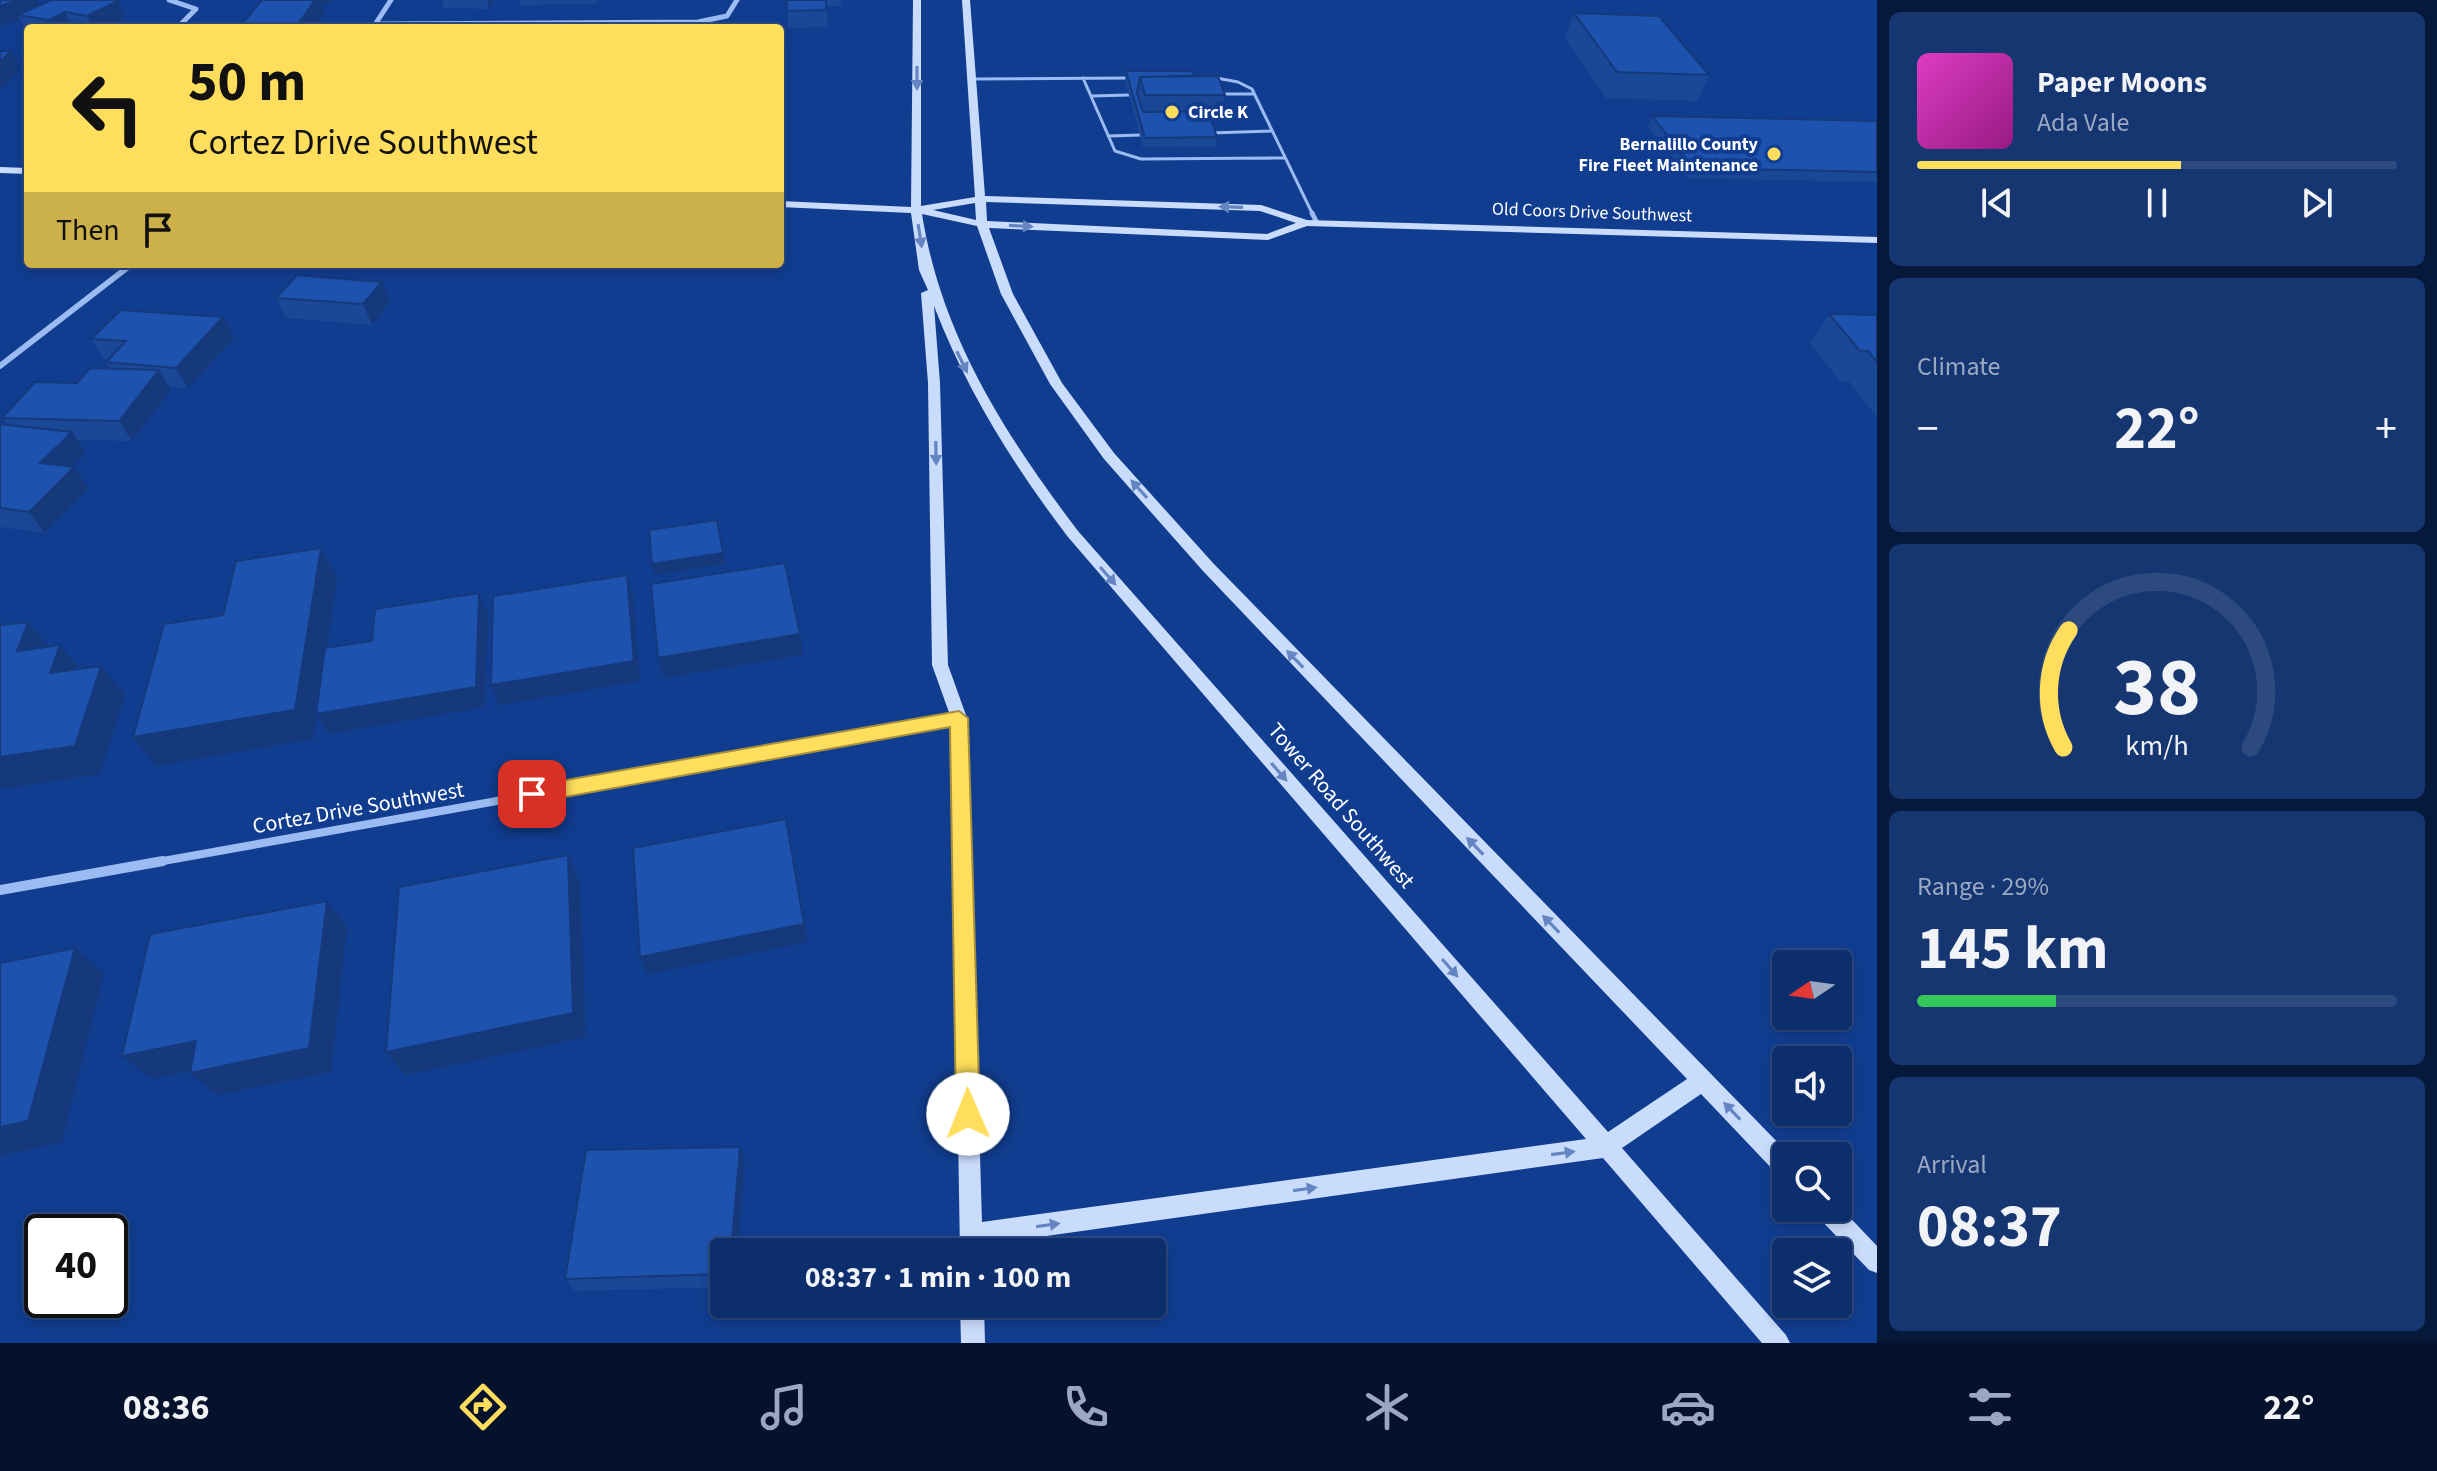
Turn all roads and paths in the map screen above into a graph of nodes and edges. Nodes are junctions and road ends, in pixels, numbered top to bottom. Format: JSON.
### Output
{"nodes":[{"id":1,"x":169,"y":0,"type":"edge"},
{"id":2,"x":391,"y":0,"type":"edge"},
{"id":3,"x":737,"y":0,"type":"edge"},
{"id":4,"x":917,"y":0,"type":"edge"},
{"id":5,"x":966,"y":0,"type":"edge"},
{"id":6,"x":181,"y":24,"type":"edge"},
{"id":7,"x":375,"y":24,"type":"edge"},
{"id":8,"x":536,"y":24,"type":"edge"},
{"id":9,"x":1144,"y":77,"type":"edge"},
{"id":10,"x":1206,"y":77,"type":"edge"},
{"id":11,"x":1083,"y":78,"type":"junction"},
{"id":12,"x":971,"y":79,"type":"junction"},
{"id":13,"x":1211,"y":94,"type":"edge"},
{"id":14,"x":1254,"y":94,"type":"junction"},
{"id":15,"x":1129,"y":95,"type":"edge"},
{"id":16,"x":1091,"y":96,"type":"junction"},
{"id":17,"x":1272,"y":131,"type":"junction"},
{"id":18,"x":1210,"y":133,"type":"edge"},
{"id":19,"x":1140,"y":135,"type":"edge"},
{"id":20,"x":1108,"y":136,"type":"junction"},
{"id":21,"x":1285,"y":158,"type":"junction"},
{"id":22,"x":0,"y":170,"type":"edge"},
{"id":23,"x":24,"y":171,"type":"edge"},
{"id":24,"x":980,"y":199,"type":"junction"},
{"id":25,"x":784,"y":204,"type":"edge"},
{"id":26,"x":916,"y":210,"type":"junction"},
{"id":27,"x":1312,"y":223,"type":"junction"},
{"id":28,"x":982,"y":224,"type":"junction"},
{"id":29,"x":1877,"y":240,"type":"edge"},
{"id":30,"x":925,"y":263,"type":"junction"},
{"id":31,"x":127,"y":268,"type":"edge"},
{"id":32,"x":0,"y":366,"type":"edge"},
{"id":33,"x":959,"y":718,"type":"junction"},
{"id":34,"x":0,"y":890,"type":"edge"},
{"id":35,"x":1702,"y":1081,"type":"junction"},
{"id":36,"x":1605,"y":1147,"type":"junction"},
{"id":37,"x":1772,"y":1153,"type":"edge"},
{"id":38,"x":1838,"y":1222,"type":"edge"},
{"id":39,"x":971,"y":1238,"type":"edge"},
{"id":40,"x":1010,"y":1238,"type":"edge"},
{"id":41,"x":1877,"y":1262,"type":"edge"},
{"id":42,"x":972,"y":1318,"type":"edge"},
{"id":43,"x":973,"y":1343,"type":"edge"},
{"id":44,"x":1778,"y":1343,"type":"edge"}],
"edges":[{"from":1,"to":6,"type":"street"},
{"from":2,"to":7,"type":"street"},
{"from":3,"to":8,"type":"street"},
{"from":4,"to":26,"type":"main road","one_way":true},
{"from":5,"to":12,"type":"main road"},
{"from":9,"to":11,"type":"lane"},
{"from":10,"to":14,"type":"lane"},
{"from":11,"to":12,"type":"lane"},
{"from":11,"to":16,"type":"lane"},
{"from":12,"to":24,"type":"main road"},
{"from":13,"to":14,"type":"lane"},
{"from":14,"to":17,"type":"lane"},
{"from":15,"to":16,"type":"lane"},
{"from":16,"to":20,"type":"lane"},
{"from":17,"to":18,"type":"lane"},
{"from":17,"to":21,"type":"lane"},
{"from":19,"to":20,"type":"lane"},
{"from":20,"to":21,"type":"lane"},
{"from":21,"to":27,"type":"lane"},
{"from":22,"to":23,"type":"main road"},
{"from":24,"to":26,"type":"main road","name":"Old Coors Drive Southwest"},
{"from":27,"to":24,"type":"main road","name":"Old Coors Drive Southwest","one_way":true},
{"from":24,"to":28,"type":"main road"},
{"from":25,"to":26,"type":"main road","name":"Old Coors Drive Southwest"},
{"from":26,"to":28,"type":"main road","name":"Old Coors Drive Southwest"},
{"from":26,"to":30,"type":"main road","one_way":true},
{"from":28,"to":27,"type":"main road","name":"Old Coors Drive Southwest","one_way":true},
{"from":27,"to":29,"type":"main road","name":"Old Coors Drive Southwest"},
{"from":35,"to":28,"type":"main road","one_way":true},
{"from":30,"to":33,"type":"main road","one_way":true},
{"from":30,"to":36,"type":"main road","name":"Tower Road Southwest","one_way":true},
{"from":31,"to":32,"type":"street"},
{"from":33,"to":34,"type":"street","name":"Cortez Drive Southwest"},
{"from":33,"to":39,"type":"main road"},
{"from":35,"to":36,"type":"main road"},
{"from":37,"to":35,"type":"main road","one_way":true},
{"from":40,"to":36,"type":"main road","one_way":true},
{"from":36,"to":44,"type":"main road","name":"Tower Road Southwest"},
{"from":38,"to":41,"type":"main road"},
{"from":42,"to":43,"type":"main road"}]}
